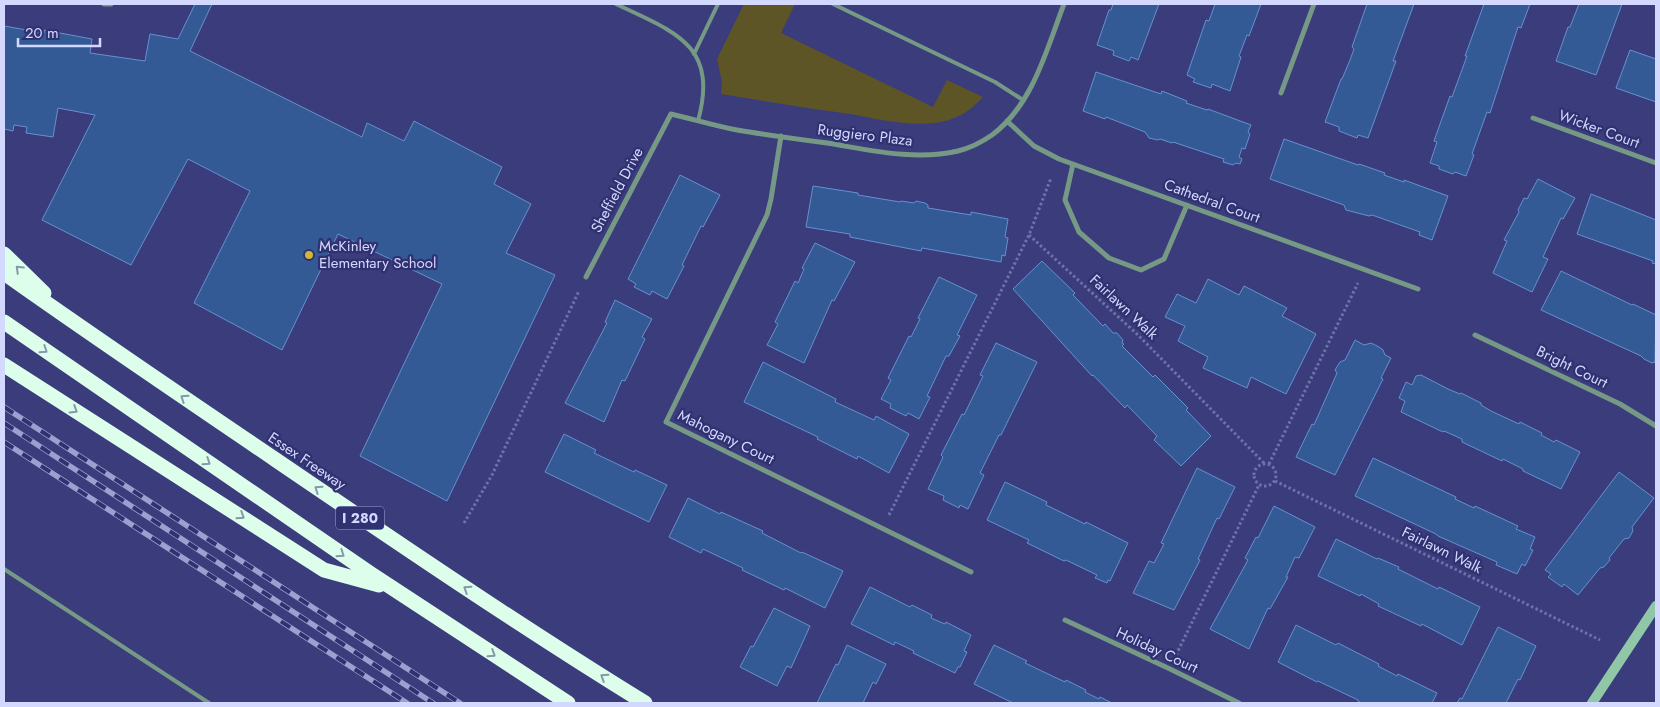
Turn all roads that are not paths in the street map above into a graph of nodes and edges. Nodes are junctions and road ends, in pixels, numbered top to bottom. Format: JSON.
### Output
{"nodes":[{"id":1,"x":616,"y":4,"type":"edge"},
{"id":2,"x":718,"y":4,"type":"edge"},
{"id":3,"x":832,"y":4,"type":"edge"},
{"id":4,"x":1064,"y":4,"type":"edge"},
{"id":5,"x":1314,"y":4,"type":"edge"},
{"id":6,"x":694,"y":54,"type":"junction"},
{"id":7,"x":1282,"y":93,"type":"dead end"},
{"id":8,"x":1023,"y":100,"type":"junction"},
{"id":9,"x":671,"y":114,"type":"joint"},
{"id":10,"x":1533,"y":118,"type":"dead end"},
{"id":11,"x":698,"y":121,"type":"junction"},
{"id":12,"x":1007,"y":121,"type":"junction"},
{"id":13,"x":781,"y":136,"type":"junction"},
{"id":14,"x":1656,"y":162,"type":"edge"},
{"id":15,"x":1073,"y":164,"type":"junction"},
{"id":16,"x":1187,"y":205,"type":"junction"},
{"id":17,"x":4,"y":254,"type":"edge"},
{"id":18,"x":4,"y":274,"type":"edge"},
{"id":19,"x":586,"y":277,"type":"road end"},
{"id":20,"x":1418,"y":289,"type":"dead end"},
{"id":21,"x":4,"y":322,"type":"edge"},
{"id":22,"x":79,"y":327,"type":"junction"},
{"id":23,"x":1475,"y":335,"type":"dead end"},
{"id":24,"x":4,"y":365,"type":"edge"},
{"id":25,"x":1656,"y":426,"type":"edge"},
{"id":26,"x":4,"y":569,"type":"edge"},
{"id":27,"x":971,"y":572,"type":"dead end"},
{"id":28,"x":393,"y":588,"type":"junction"},
{"id":29,"x":1656,"y":606,"type":"edge"},
{"id":30,"x":1064,"y":620,"type":"dead end"},
{"id":31,"x":209,"y":703,"type":"edge"},
{"id":32,"x":568,"y":703,"type":"edge"},
{"id":33,"x":645,"y":703,"type":"edge"},
{"id":34,"x":1239,"y":703,"type":"edge"},
{"id":35,"x":1592,"y":703,"type":"edge"}],
"edges":[{"from":1,"to":6,"type":"lane"},
{"from":2,"to":6,"type":"lane"},
{"from":3,"to":8,"type":"lane"},
{"from":4,"to":8,"type":"street","name":"Ruggiero Plaza"},
{"from":5,"to":7,"type":"street"},
{"from":6,"to":11,"type":"lane"},
{"from":8,"to":12,"type":"street","name":"Ruggiero Plaza"},
{"from":9,"to":11,"type":"street","name":"Ruggiero Plaza"},
{"from":9,"to":19,"type":"street","name":"Sheffield Drive"},
{"from":10,"to":14,"type":"street","name":"Wicker Court"},
{"from":11,"to":13,"type":"street","name":"Ruggiero Plaza"},
{"from":12,"to":13,"type":"street","name":"Ruggiero Plaza"},
{"from":12,"to":15,"type":"street","name":"Cathedral Court"},
{"from":13,"to":27,"type":"street","name":"Mahogany Court"},
{"from":15,"to":16,"type":"street","name":"Cathedral Court"},
{"from":15,"to":16,"type":"street"},
{"from":16,"to":20,"type":"street","name":"Cathedral Court"},
{"from":22,"to":17,"type":"highway","one_way":true},
{"from":18,"to":22,"type":"highway","name":"Essex Freeway","number":"I 280"},
{"from":21,"to":28,"type":"highway","number":"I 280","one_way":true},
{"from":33,"to":22,"type":"highway","name":"Essex Freeway","number":"I 280","one_way":true},
{"from":23,"to":25,"type":"street","name":"Bright Court"},
{"from":24,"to":28,"type":"highway","one_way":true},
{"from":26,"to":31,"type":"lane"},
{"from":28,"to":32,"type":"highway","number":"I 280","one_way":true},
{"from":29,"to":35,"type":"street"},
{"from":30,"to":34,"type":"street","name":"Holiday Court"}]}
